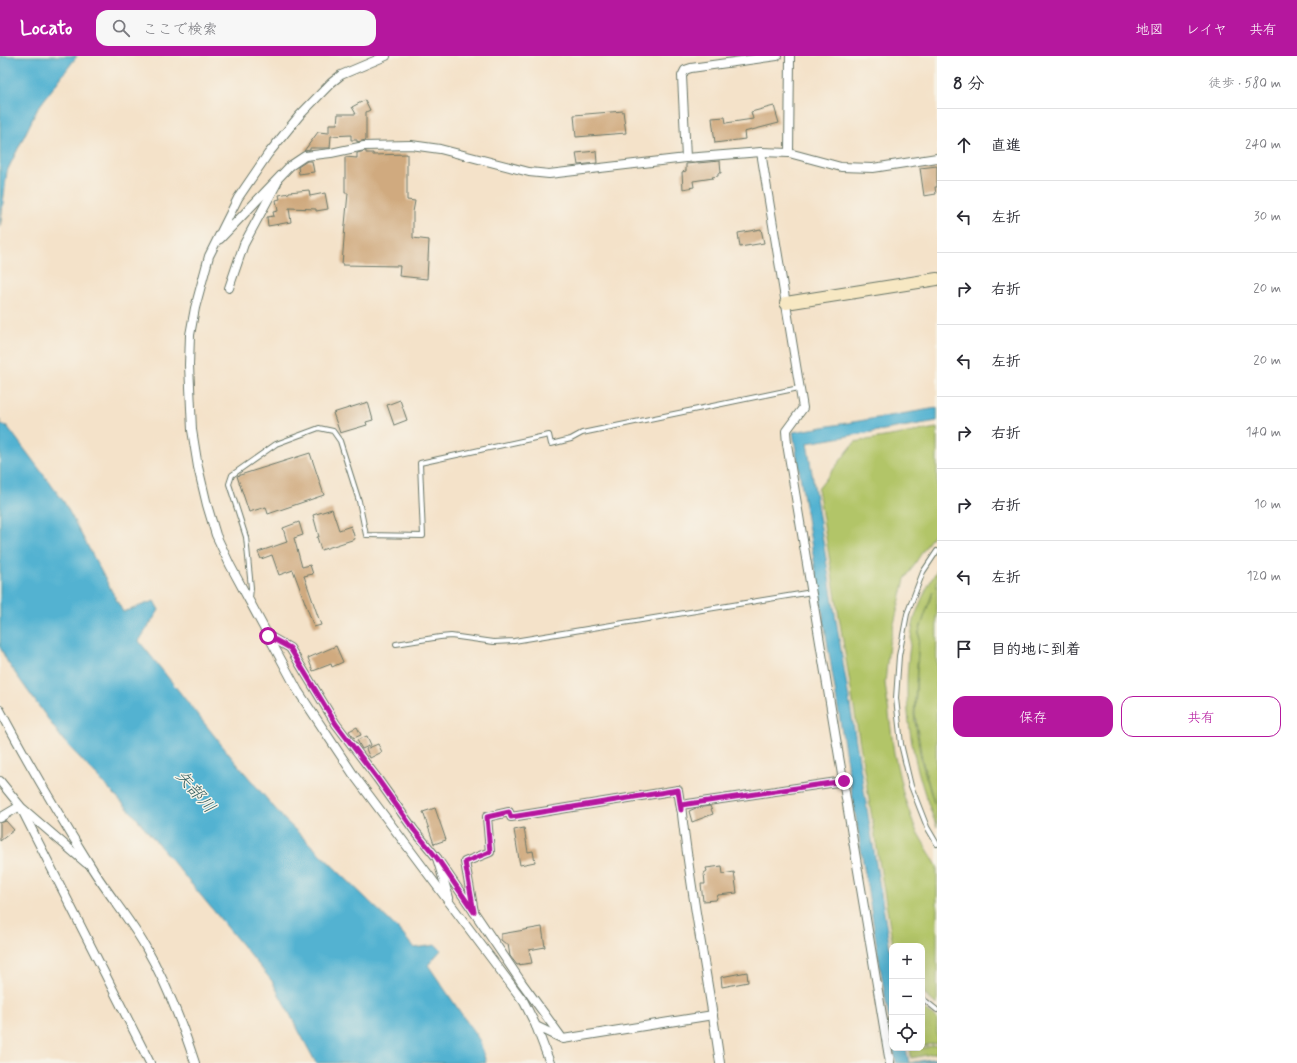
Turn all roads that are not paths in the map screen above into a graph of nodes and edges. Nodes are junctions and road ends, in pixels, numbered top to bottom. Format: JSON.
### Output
{"nodes":[{"id":1,"x":386,"y":56,"type":"edge"},
{"id":2,"x":777,"y":56,"type":"edge"},
{"id":3,"x":790,"y":56,"type":"edge"},
{"id":4,"x":761,"y":152,"type":"junction"},
{"id":5,"x":789,"y":153,"type":"junction"},
{"id":6,"x":686,"y":158,"type":"junction"},
{"id":7,"x":937,"y":158,"type":"edge"},
{"id":8,"x":282,"y":174,"type":"junction"},
{"id":9,"x":213,"y":247,"type":"junction"},
{"id":10,"x":937,"y":279,"type":"edge"},
{"id":11,"x":229,"y":288,"type":"dead end"},
{"id":12,"x":786,"y":304,"type":"junction"},
{"id":13,"x":800,"y":387,"type":"junction"},
{"id":14,"x":937,"y":551,"type":"edge"},
{"id":15,"x":812,"y":592,"type":"junction"},
{"id":16,"x":250,"y":601,"type":"junction"},
{"id":17,"x":268,"y":636,"type":"junction"},
{"id":18,"x":396,"y":644,"type":"dead end"},
{"id":19,"x":0,"y":710,"type":"edge"},
{"id":20,"x":0,"y":781,"type":"edge"},
{"id":21,"x":844,"y":781,"type":"junction"},
{"id":22,"x":20,"y":806,"type":"junction"},
{"id":23,"x":681,"y":810,"type":"junction"},
{"id":24,"x":0,"y":818,"type":"edge"},
{"id":25,"x":937,"y":844,"type":"edge"},
{"id":26,"x":437,"y":858,"type":"junction"},
{"id":27,"x":91,"y":867,"type":"junction"},
{"id":28,"x":451,"y":905,"type":"junction"},
{"id":29,"x":474,"y":912,"type":"junction"},
{"id":30,"x":925,"y":1000,"type":"edge"},
{"id":31,"x":937,"y":1010,"type":"edge"},
{"id":32,"x":713,"y":1015,"type":"junction"},
{"id":33,"x":536,"y":1026,"type":"junction"},
{"id":34,"x":563,"y":1039,"type":"junction"},
{"id":35,"x":150,"y":1063,"type":"edge"},
{"id":36,"x":195,"y":1063,"type":"edge"},
{"id":37,"x":550,"y":1063,"type":"edge"},
{"id":38,"x":720,"y":1063,"type":"edge"},
{"id":39,"x":890,"y":1063,"type":"edge"}],
"edges":[{"from":1,"to":9,"type":"street"},
{"from":2,"to":6,"type":"street"},
{"from":3,"to":5,"type":"street"},
{"from":4,"to":5,"type":"street"},
{"from":4,"to":6,"type":"street"},
{"from":4,"to":12,"type":"street"},
{"from":5,"to":7,"type":"street"},
{"from":6,"to":8,"type":"street"},
{"from":8,"to":9,"type":"street"},
{"from":8,"to":11,"type":"street"},
{"from":9,"to":16,"type":"street"},
{"from":10,"to":12,"type":"street"},
{"from":12,"to":13,"type":"street"},
{"from":13,"to":15,"type":"street"},
{"from":13,"to":16,"type":"lane"},
{"from":14,"to":25,"type":"lane"},
{"from":15,"to":18,"type":"lane"},
{"from":15,"to":21,"type":"street"},
{"from":16,"to":17,"type":"street"},
{"from":17,"to":26,"type":"street"},
{"from":17,"to":28,"type":"street"},
{"from":19,"to":27,"type":"street"},
{"from":20,"to":22,"type":"street"},
{"from":21,"to":23,"type":"street"},
{"from":21,"to":39,"type":"street"},
{"from":22,"to":24,"type":"street"},
{"from":22,"to":27,"type":"street"},
{"from":22,"to":35,"type":"street"},
{"from":23,"to":29,"type":"street"},
{"from":23,"to":32,"type":"street"},
{"from":26,"to":28,"type":"street"},
{"from":26,"to":29,"type":"street"},
{"from":27,"to":36,"type":"street"},
{"from":28,"to":33,"type":"street"},
{"from":29,"to":34,"type":"street"},
{"from":30,"to":31,"type":"lane"},
{"from":32,"to":34,"type":"street"},
{"from":32,"to":38,"type":"street"},
{"from":33,"to":34,"type":"street"},
{"from":33,"to":37,"type":"street"}]}
